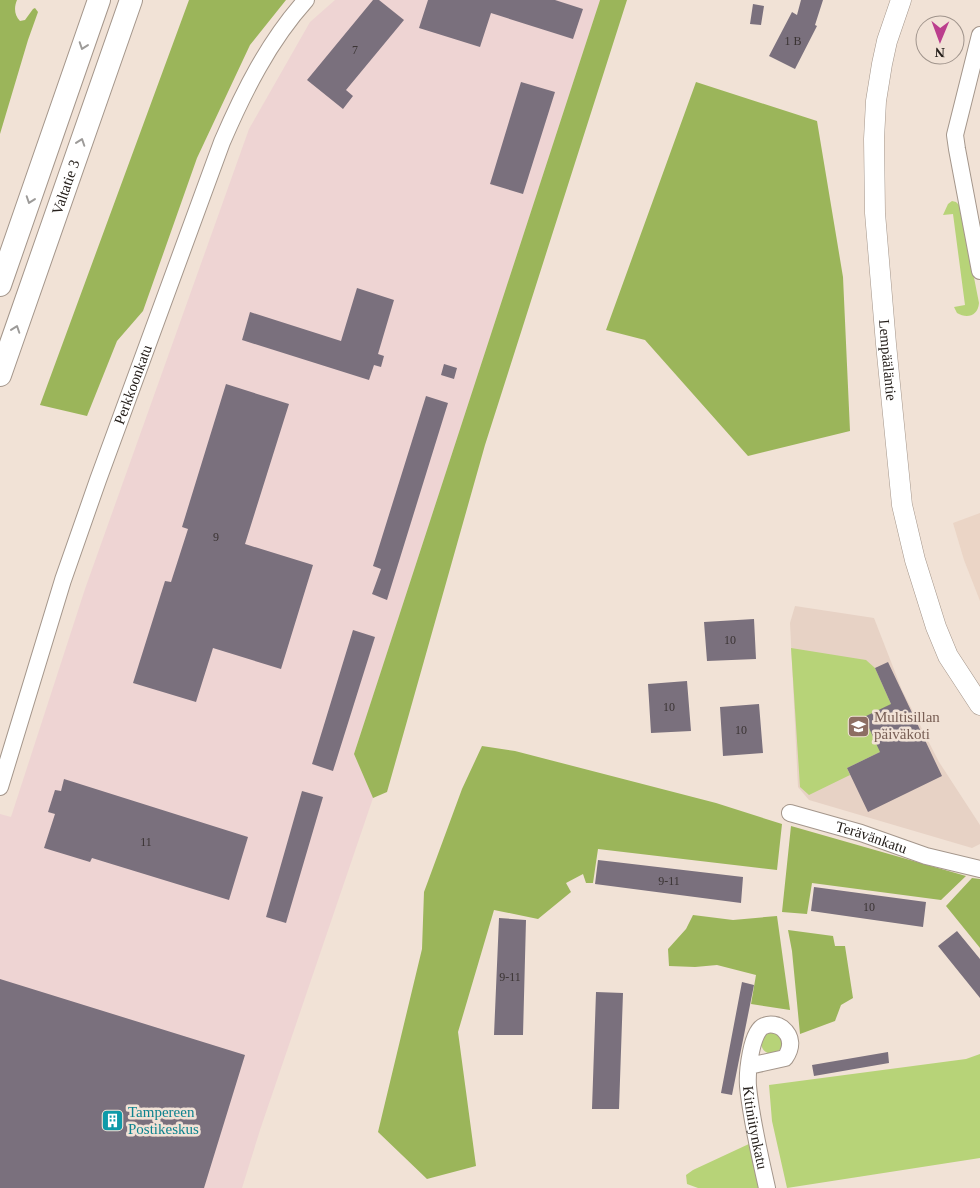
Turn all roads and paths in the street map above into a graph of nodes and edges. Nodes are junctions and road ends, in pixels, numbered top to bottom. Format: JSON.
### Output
{"nodes":[{"id":1,"x":99,"y":0,"type":"edge"},
{"id":2,"x":131,"y":0,"type":"edge"},
{"id":3,"x":306,"y":0,"type":"edge"},
{"id":4,"x":901,"y":0,"type":"edge"},
{"id":5,"x":980,"y":35,"type":"edge"},
{"id":6,"x":979,"y":266,"type":"edge"},
{"id":7,"x":0,"y":285,"type":"edge"},
{"id":8,"x":0,"y":375,"type":"edge"},
{"id":9,"x":980,"y":706,"type":"edge"},
{"id":10,"x":0,"y":787,"type":"edge"},
{"id":11,"x":790,"y":813,"type":"dead end"},
{"id":12,"x":980,"y":859,"type":"edge"},
{"id":13,"x":952,"y":864,"type":"junction"},
{"id":14,"x":980,"y":869,"type":"edge"},
{"id":15,"x":749,"y":1066,"type":"dead end"},
{"id":16,"x":767,"y":1188,"type":"edge"}],
"edges":[{"from":1,"to":7,"type":"highway","name":"Valtatie 3","one_way":true},
{"from":8,"to":2,"type":"highway","name":"Valtatie 3","one_way":true},
{"from":3,"to":10,"type":"street","name":"Perkkoonkatu"},
{"from":4,"to":9,"type":"main road","name":"Lempääläntie"},
{"from":5,"to":6,"type":"street"},
{"from":11,"to":13,"type":"street","name":"Terävänkatu"},
{"from":12,"to":13,"type":"street","name":"Terävänkatu"},
{"from":13,"to":14,"type":"street","name":"Terävänkatu"},
{"from":15,"to":16,"type":"street","name":"Kitiniitynkatu"}]}
